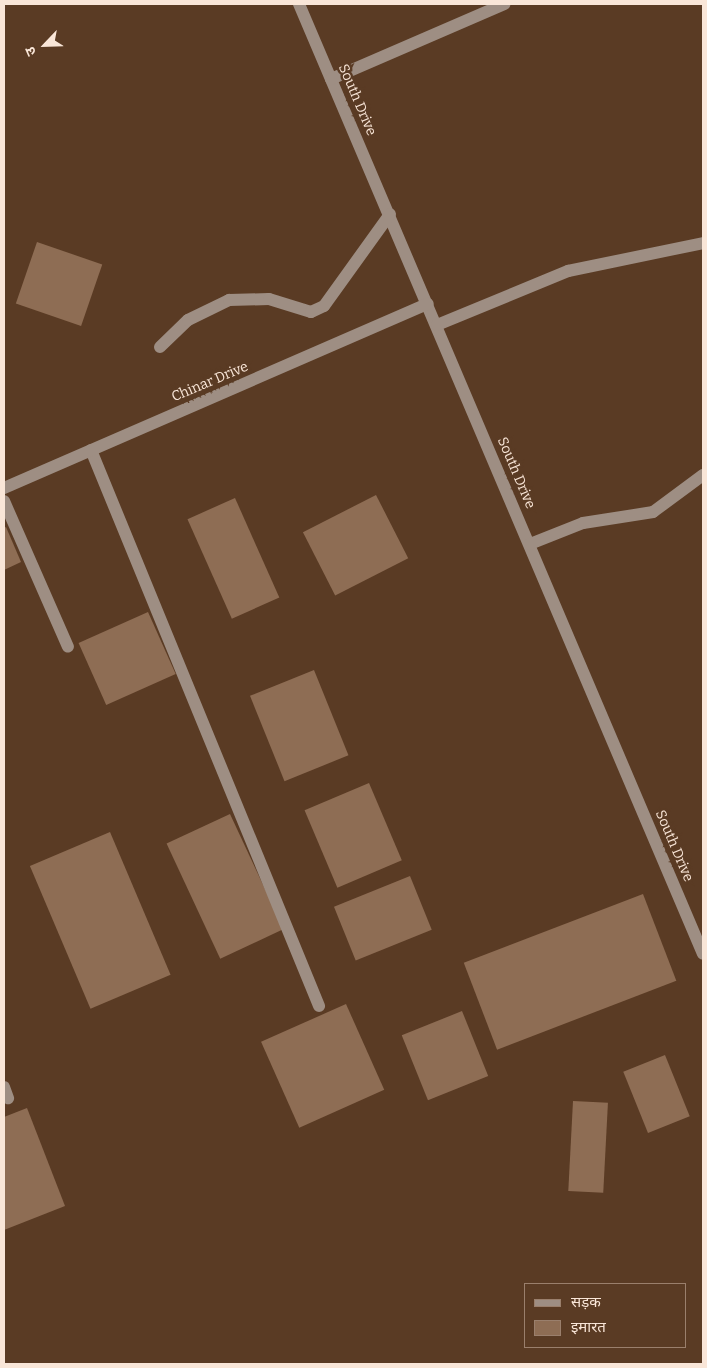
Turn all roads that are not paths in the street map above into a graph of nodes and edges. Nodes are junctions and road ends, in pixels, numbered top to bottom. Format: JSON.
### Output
{"nodes":[{"id":1,"x":299,"y":4,"type":"edge"},
{"id":2,"x":504,"y":4,"type":"edge"},
{"id":3,"x":331,"y":78,"type":"junction"},
{"id":4,"x":390,"y":214,"type":"junction"},
{"id":5,"x":703,"y":243,"type":"edge"},
{"id":6,"x":428,"y":304,"type":"junction"},
{"id":7,"x":437,"y":325,"type":"junction"},
{"id":8,"x":160,"y":346,"type":"dead end"},
{"id":9,"x":91,"y":450,"type":"junction"},
{"id":10,"x":703,"y":475,"type":"edge"},
{"id":11,"x":4,"y":488,"type":"edge"},
{"id":12,"x":4,"y":502,"type":"edge"},
{"id":13,"x":530,"y":544,"type":"junction"},
{"id":14,"x":68,"y":647,"type":"dead end"},
{"id":15,"x":703,"y":954,"type":"edge"},
{"id":16,"x":319,"y":1006,"type":"dead end"}],
"edges":[{"from":1,"to":3,"type":"street","name":"South Drive"},
{"from":2,"to":3,"type":"street"},
{"from":3,"to":4,"type":"street","name":"South Drive"},
{"from":4,"to":6,"type":"street","name":"South Drive"},
{"from":4,"to":8,"type":"street"},
{"from":5,"to":7,"type":"street"},
{"from":6,"to":7,"type":"street","name":"South Drive"},
{"from":6,"to":9,"type":"street","name":"Chinar Drive"},
{"from":7,"to":13,"type":"street","name":"South Drive"},
{"from":9,"to":11,"type":"street","name":"Chinar Drive"},
{"from":9,"to":16,"type":"street"},
{"from":10,"to":13,"type":"street"},
{"from":12,"to":14,"type":"street"},
{"from":13,"to":15,"type":"street","name":"South Drive"}]}
